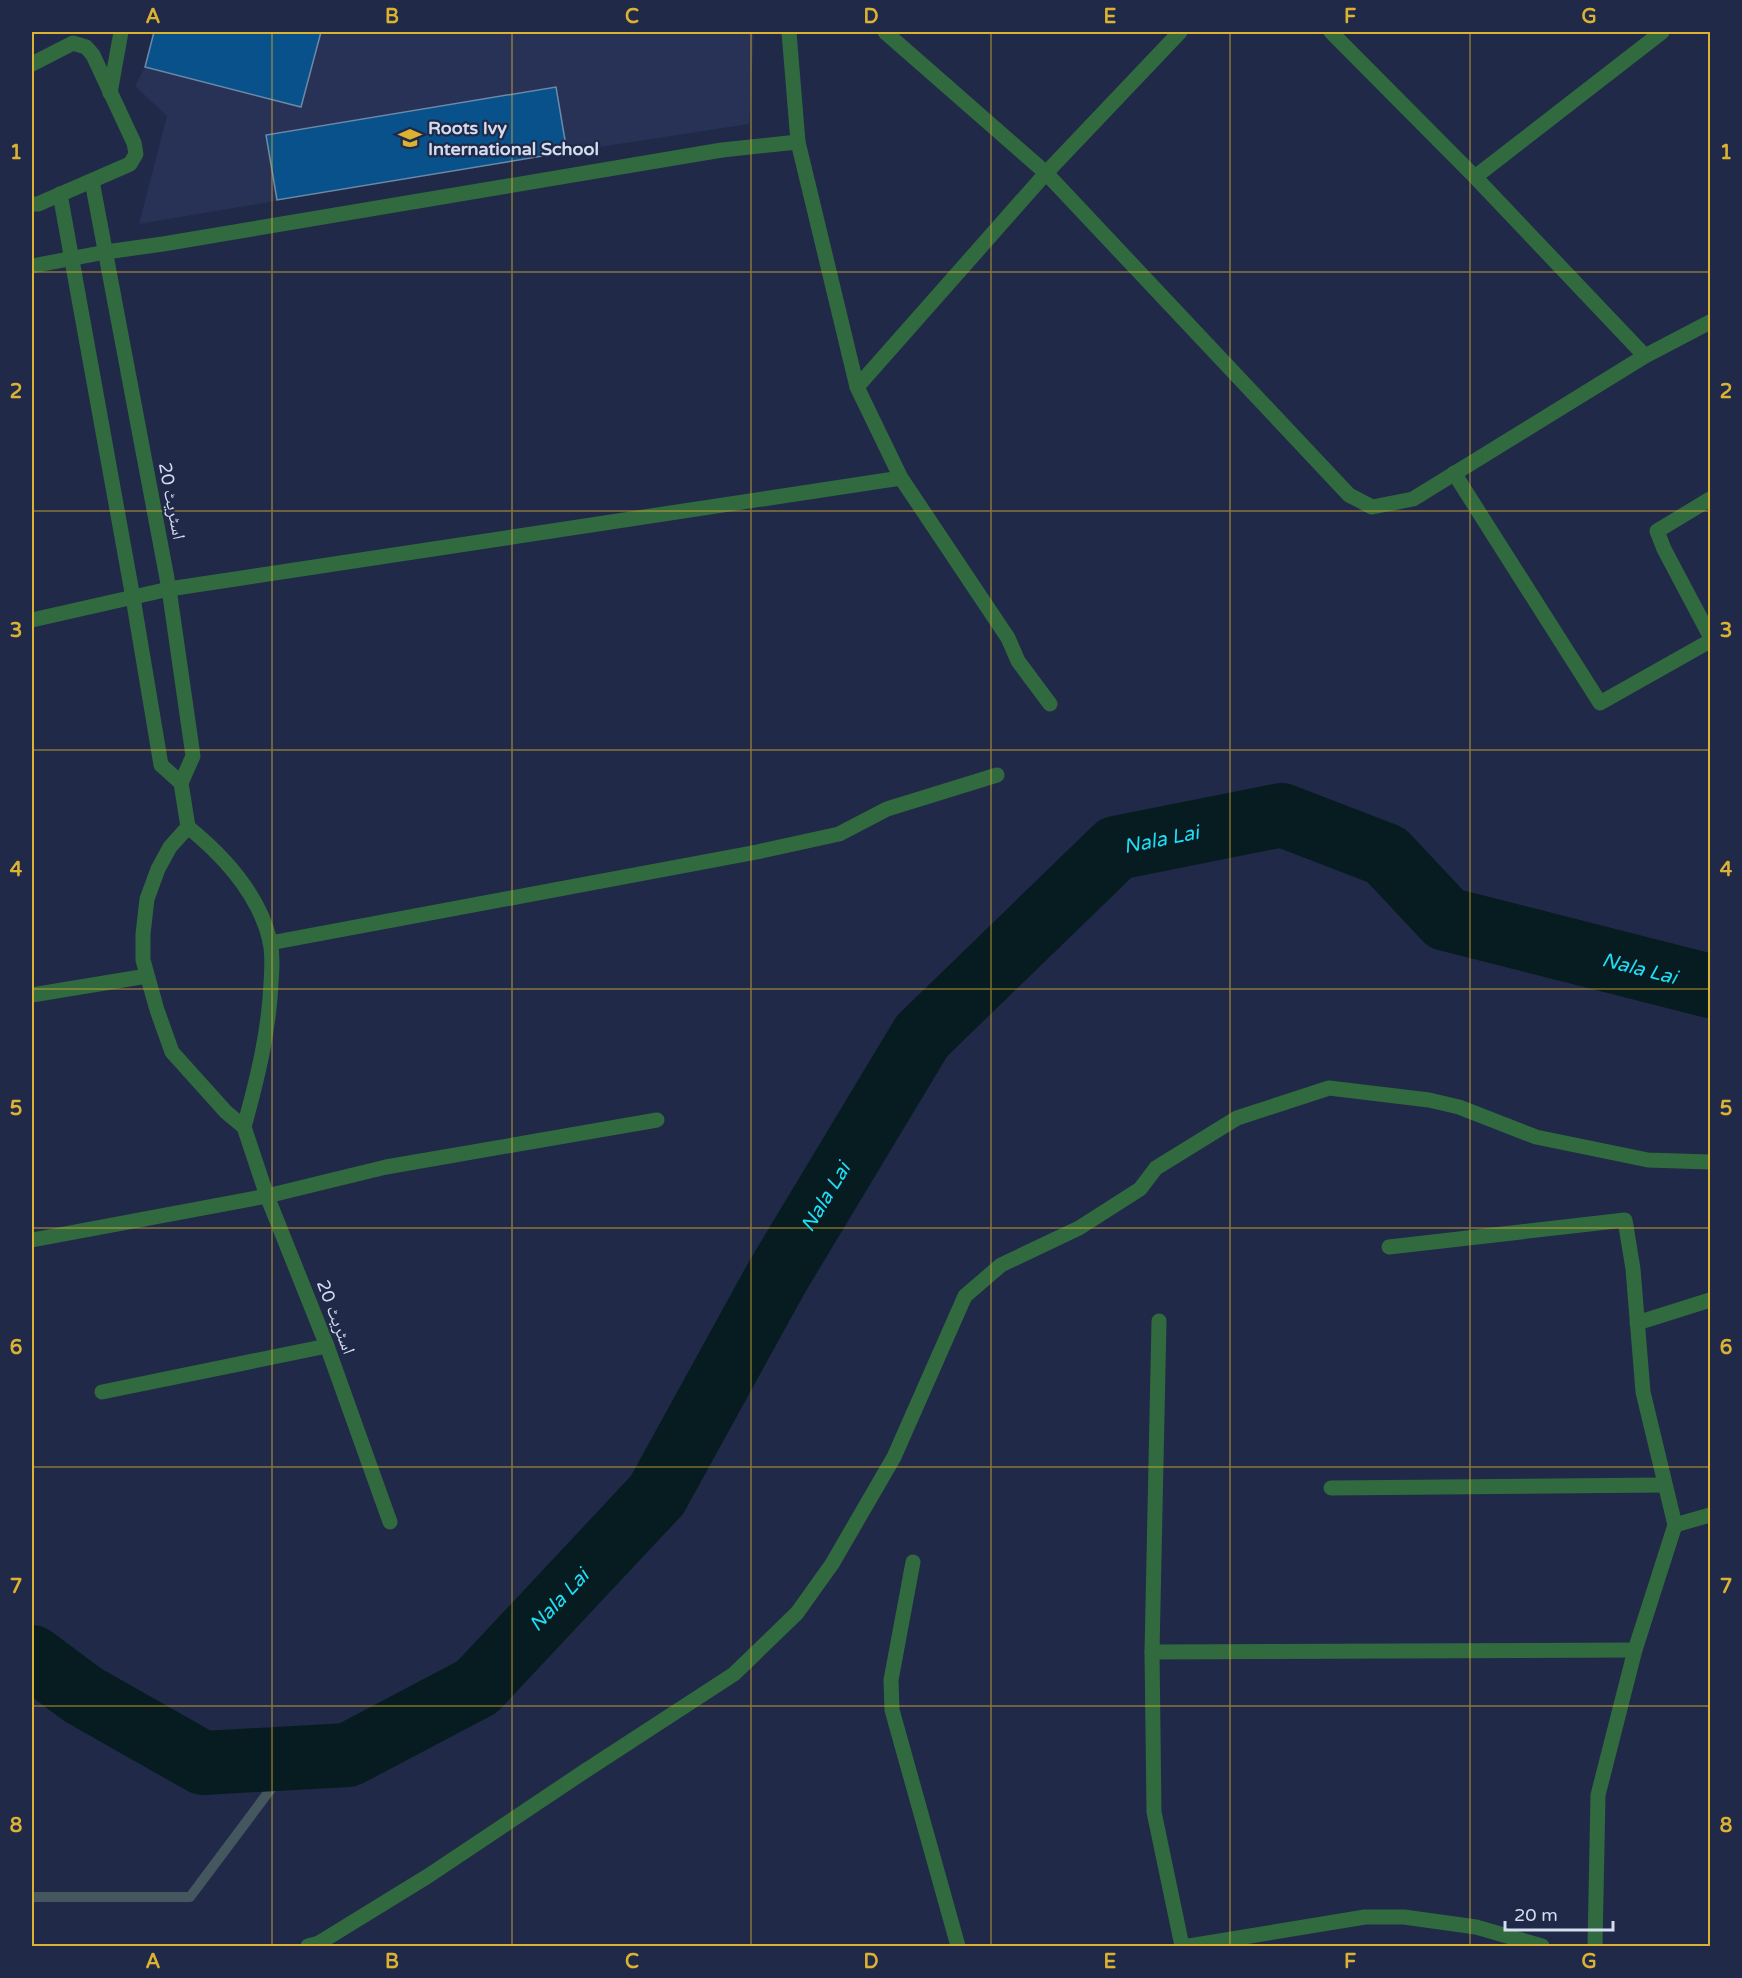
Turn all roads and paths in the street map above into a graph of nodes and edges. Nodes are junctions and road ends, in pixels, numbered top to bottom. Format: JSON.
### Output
{"nodes":[{"id":1,"x":67,"y":32,"type":"edge"},
{"id":2,"x":121,"y":32,"type":"edge"},
{"id":3,"x":789,"y":32,"type":"edge"},
{"id":4,"x":885,"y":32,"type":"edge"},
{"id":5,"x":1180,"y":32,"type":"edge"},
{"id":6,"x":1331,"y":32,"type":"edge"},
{"id":7,"x":1662,"y":32,"type":"edge"},
{"id":8,"x":63,"y":49,"type":"junction"},
{"id":9,"x":32,"y":64,"type":"edge"},
{"id":10,"x":110,"y":93,"type":"junction"},
{"id":11,"x":798,"y":142,"type":"junction"},
{"id":12,"x":1046,"y":173,"type":"junction"},
{"id":13,"x":1475,"y":177,"type":"junction"},
{"id":14,"x":92,"y":181,"type":"junction"},
{"id":15,"x":60,"y":194,"type":"junction"},
{"id":16,"x":32,"y":204,"type":"edge"},
{"id":17,"x":106,"y":252,"type":"junction"},
{"id":18,"x":72,"y":259,"type":"junction"},
{"id":19,"x":32,"y":266,"type":"edge"},
{"id":20,"x":1710,"y":322,"type":"edge"},
{"id":21,"x":1645,"y":356,"type":"junction"},
{"id":22,"x":857,"y":387,"type":"junction"},
{"id":23,"x":1454,"y":474,"type":"junction"},
{"id":24,"x":901,"y":478,"type":"junction"},
{"id":25,"x":1710,"y":499,"type":"edge"},
{"id":26,"x":169,"y":589,"type":"junction"},
{"id":27,"x":133,"y":598,"type":"junction"},
{"id":28,"x":32,"y":620,"type":"edge"},
{"id":29,"x":1710,"y":636,"type":"edge"},
{"id":30,"x":1710,"y":641,"type":"edge"},
{"id":31,"x":1050,"y":704,"type":"dead end"},
{"id":32,"x":997,"y":775,"type":"dead end"},
{"id":33,"x":181,"y":783,"type":"junction"},
{"id":34,"x":188,"y":827,"type":"junction"},
{"id":35,"x":270,"y":943,"type":"junction"},
{"id":36,"x":147,"y":976,"type":"junction"},
{"id":37,"x":32,"y":995,"type":"edge"},
{"id":38,"x":657,"y":1120,"type":"dead end"},
{"id":39,"x":244,"y":1127,"type":"junction"},
{"id":40,"x":1710,"y":1162,"type":"edge"},
{"id":41,"x":267,"y":1196,"type":"junction"},
{"id":42,"x":32,"y":1240,"type":"edge"},
{"id":43,"x":1389,"y":1247,"type":"dead end"},
{"id":44,"x":1710,"y":1300,"type":"edge"},
{"id":45,"x":1159,"y":1321,"type":"dead end"},
{"id":46,"x":1637,"y":1323,"type":"junction"},
{"id":47,"x":327,"y":1346,"type":"junction"},
{"id":48,"x":102,"y":1392,"type":"dead end"},
{"id":49,"x":1665,"y":1485,"type":"junction"},
{"id":50,"x":1331,"y":1488,"type":"dead end"},
{"id":51,"x":1710,"y":1515,"type":"edge"},
{"id":52,"x":390,"y":1522,"type":"dead end"},
{"id":53,"x":1675,"y":1525,"type":"junction"},
{"id":54,"x":913,"y":1562,"type":"dead end"},
{"id":55,"x":1635,"y":1650,"type":"junction"},
{"id":56,"x":1152,"y":1652,"type":"junction"},
{"id":57,"x":308,"y":1947,"type":"edge"},
{"id":58,"x":958,"y":1947,"type":"edge"},
{"id":59,"x":1182,"y":1947,"type":"edge"},
{"id":60,"x":1189,"y":1947,"type":"edge"},
{"id":61,"x":1542,"y":1947,"type":"edge"},
{"id":62,"x":1595,"y":1947,"type":"edge"}],
"edges":[{"from":1,"to":8,"type":"street"},
{"from":2,"to":10,"type":"street"},
{"from":3,"to":11,"type":"street"},
{"from":4,"to":12,"type":"street"},
{"from":5,"to":12,"type":"street"},
{"from":6,"to":13,"type":"street"},
{"from":7,"to":13,"type":"street"},
{"from":8,"to":9,"type":"street"},
{"from":8,"to":10,"type":"street"},
{"from":10,"to":14,"type":"street"},
{"from":11,"to":17,"type":"street"},
{"from":11,"to":22,"type":"street"},
{"from":12,"to":22,"type":"street"},
{"from":12,"to":23,"type":"street"},
{"from":13,"to":21,"type":"street"},
{"from":14,"to":15,"type":"street"},
{"from":14,"to":17,"type":"street","name":"اسٹریٹ 20"},
{"from":15,"to":16,"type":"street"},
{"from":15,"to":18,"type":"street"},
{"from":17,"to":18,"type":"street"},
{"from":17,"to":26,"type":"street","name":"اسٹریٹ 20"},
{"from":18,"to":19,"type":"street"},
{"from":18,"to":27,"type":"street"},
{"from":20,"to":21,"type":"street"},
{"from":21,"to":23,"type":"street"},
{"from":22,"to":24,"type":"street"},
{"from":23,"to":30,"type":"street"},
{"from":24,"to":26,"type":"street"},
{"from":24,"to":31,"type":"street"},
{"from":25,"to":29,"type":"street"},
{"from":26,"to":27,"type":"street"},
{"from":26,"to":33,"type":"street","name":"اسٹریٹ 20"},
{"from":27,"to":28,"type":"street"},
{"from":27,"to":33,"type":"street"},
{"from":32,"to":35,"type":"street"},
{"from":33,"to":34,"type":"street"},
{"from":34,"to":35,"type":"street"},
{"from":34,"to":36,"type":"street","name":"اسٹریٹ 20"},
{"from":35,"to":39,"type":"street"},
{"from":36,"to":37,"type":"street"},
{"from":36,"to":39,"type":"street","name":"اسٹریٹ 20"},
{"from":38,"to":41,"type":"street"},
{"from":39,"to":41,"type":"street","name":"اسٹریٹ 20"},
{"from":40,"to":57,"type":"street"},
{"from":41,"to":42,"type":"street"},
{"from":41,"to":47,"type":"street","name":"اسٹریٹ 20"},
{"from":43,"to":46,"type":"street"},
{"from":44,"to":46,"type":"street"},
{"from":45,"to":56,"type":"street"},
{"from":46,"to":49,"type":"street"},
{"from":47,"to":48,"type":"street"},
{"from":47,"to":52,"type":"street","name":"اسٹریٹ 20"},
{"from":49,"to":50,"type":"street"},
{"from":49,"to":53,"type":"street"},
{"from":51,"to":53,"type":"street"},
{"from":53,"to":55,"type":"street"},
{"from":54,"to":58,"type":"street"},
{"from":55,"to":56,"type":"street"},
{"from":55,"to":62,"type":"street"},
{"from":56,"to":59,"type":"street"},
{"from":60,"to":61,"type":"street"}]}
